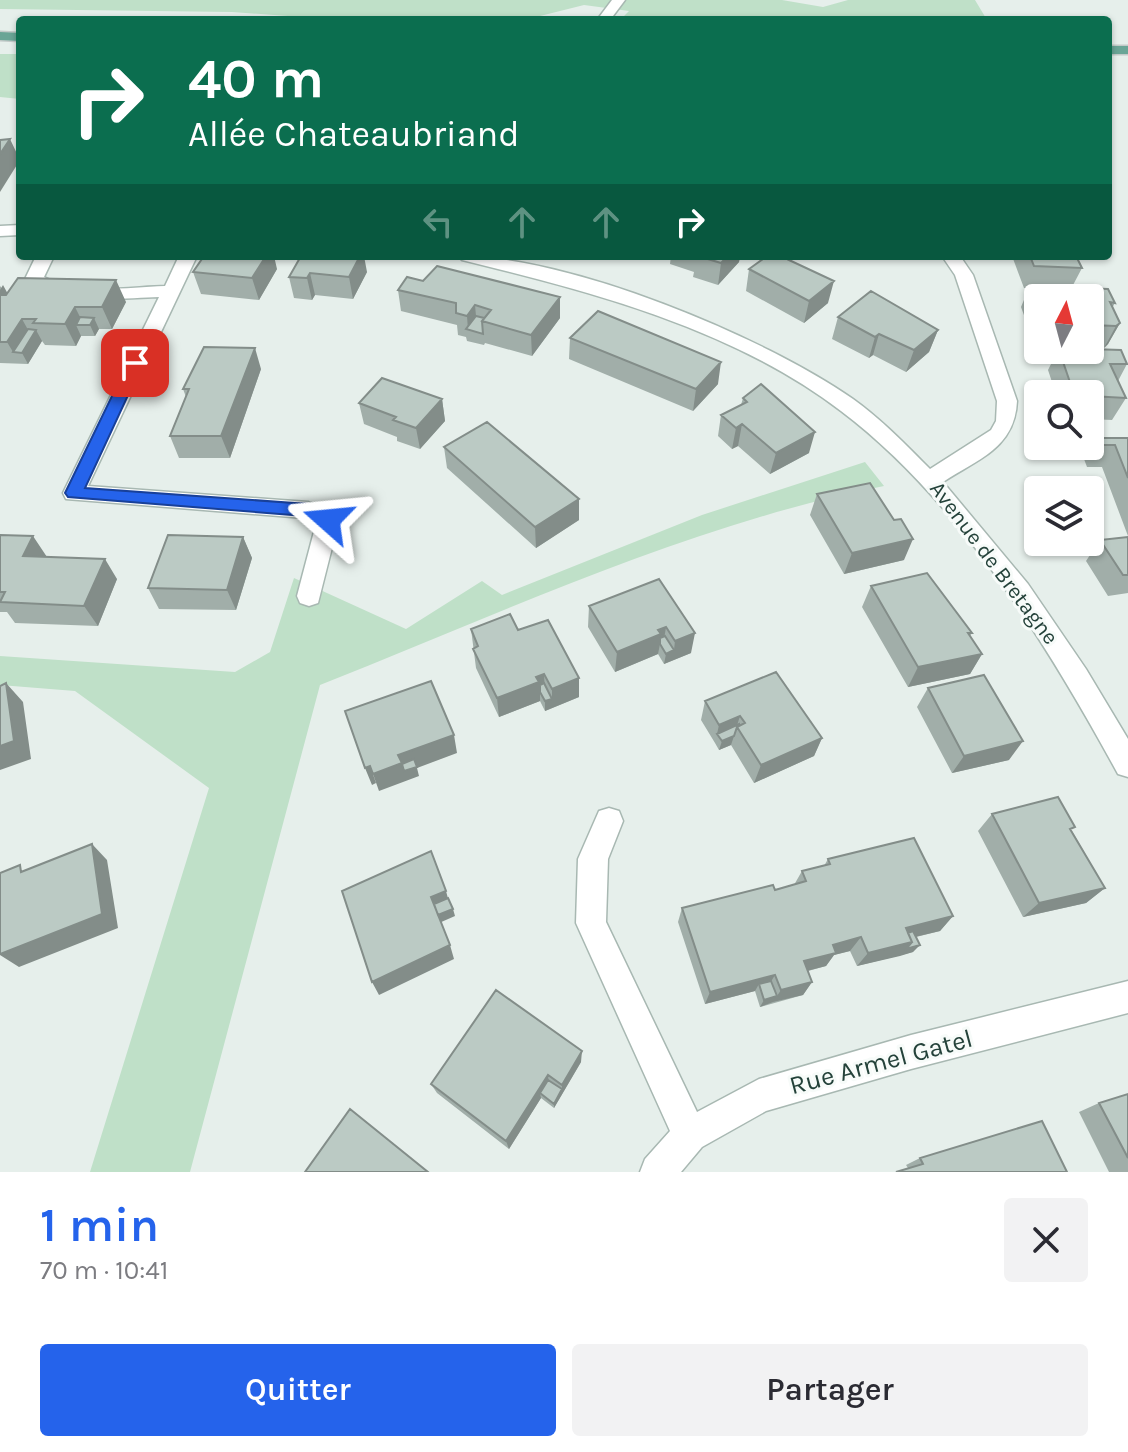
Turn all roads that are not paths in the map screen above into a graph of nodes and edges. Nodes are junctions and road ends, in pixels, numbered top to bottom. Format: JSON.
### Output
{"nodes":[{"id":1,"x":619,"y":0,"type":"edge"},
{"id":2,"x":606,"y":16,"type":"edge"},
{"id":3,"x":43,"y":260,"type":"edge"},
{"id":4,"x":186,"y":260,"type":"edge"},
{"id":5,"x":484,"y":260,"type":"edge"},
{"id":6,"x":954,"y":260,"type":"edge"},
{"id":7,"x":171,"y":291,"type":"junction"},
{"id":8,"x":931,"y":479,"type":"junction"},
{"id":9,"x":309,"y":596,"type":"dead end"},
{"id":10,"x":1128,"y":765,"type":"edge"},
{"id":11,"x":609,"y":821,"type":"dead end"},
{"id":12,"x":1128,"y":997,"type":"edge"},
{"id":13,"x":690,"y":1135,"type":"junction"},
{"id":14,"x":658,"y":1172,"type":"edge"}],
"edges":[{"from":1,"to":2,"type":"street"},
{"from":3,"to":7,"type":"street"},
{"from":4,"to":7,"type":"street"},
{"from":5,"to":8,"type":"street","name":"Avenue de Bretagne"},
{"from":6,"to":8,"type":"street"},
{"from":7,"to":9,"type":"street"},
{"from":8,"to":10,"type":"street","name":"Avenue de Bretagne"},
{"from":11,"to":13,"type":"street"},
{"from":12,"to":13,"type":"street","name":"Rue Armel Gatel"},
{"from":13,"to":14,"type":"street","name":"Rue Armel Gatel"}]}
